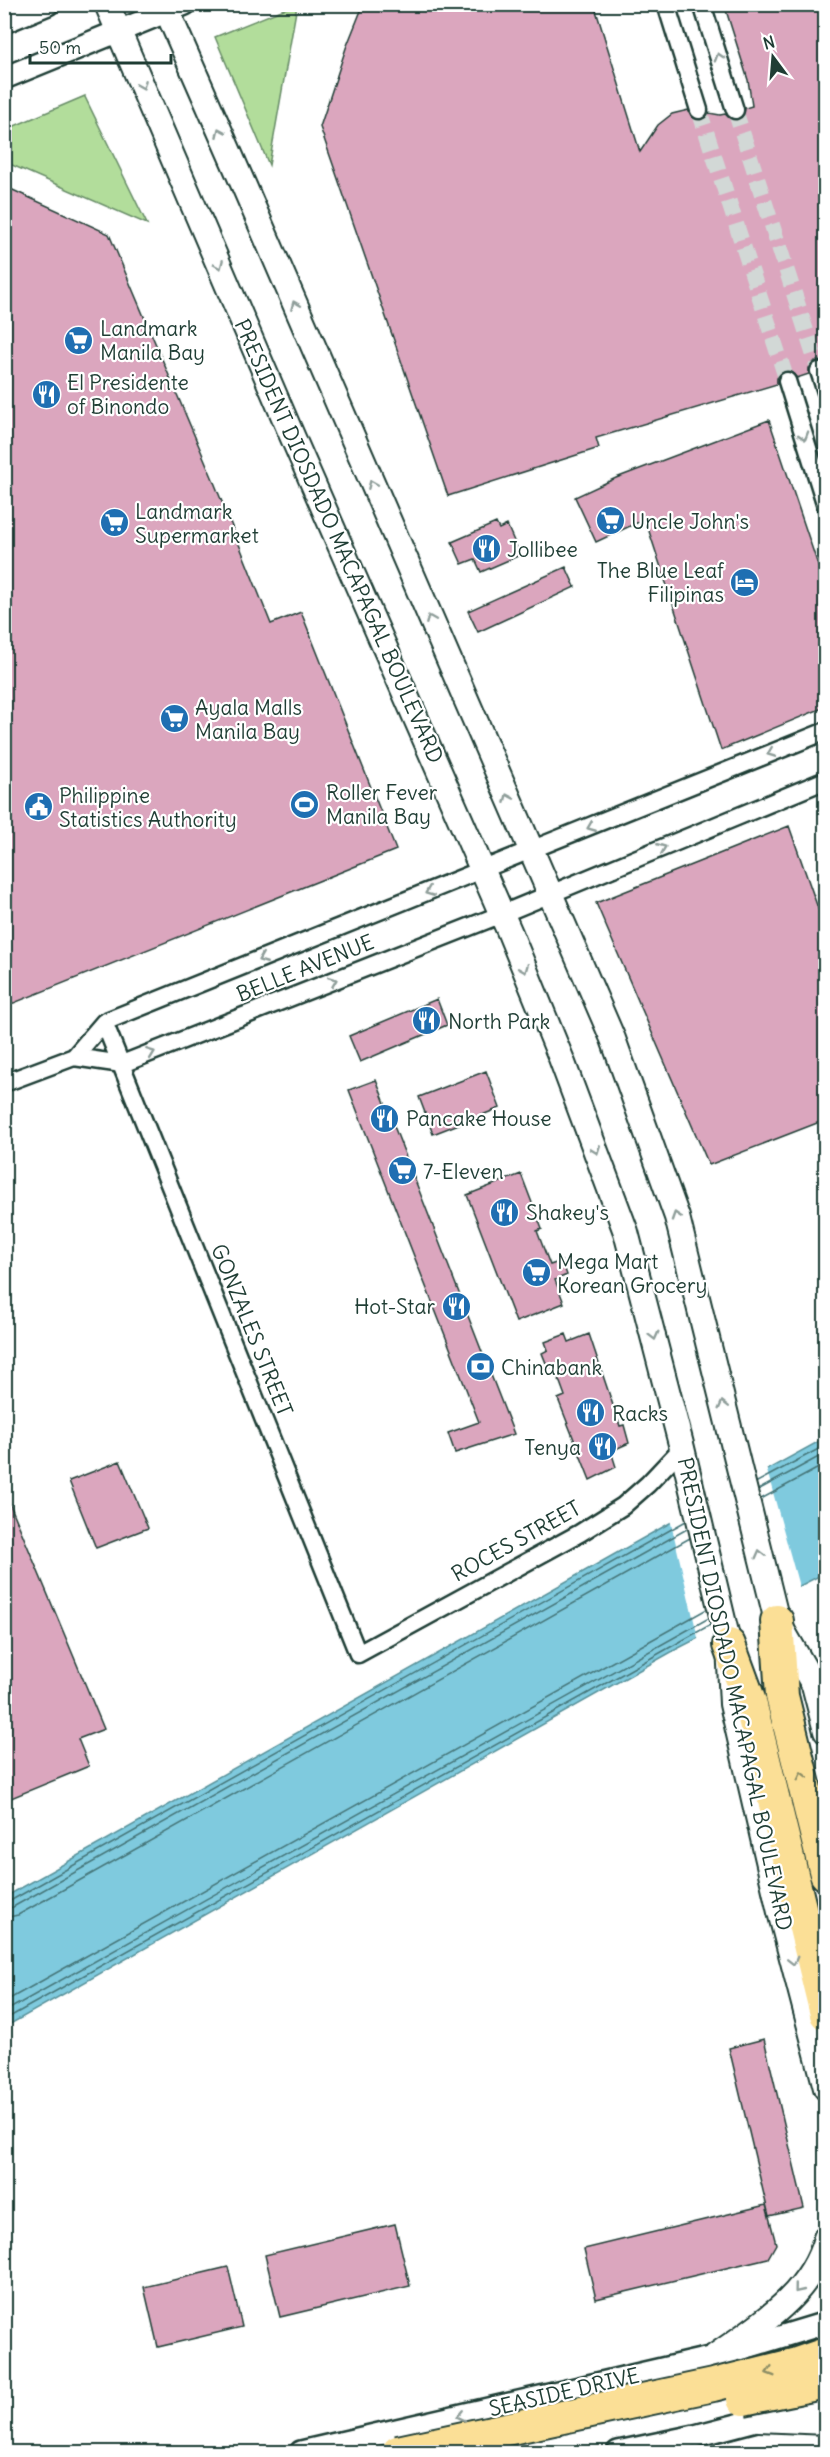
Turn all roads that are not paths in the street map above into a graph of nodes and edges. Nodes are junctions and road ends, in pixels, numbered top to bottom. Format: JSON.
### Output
{"nodes":[{"id":1,"x":48,"y":4,"type":"edge"},
{"id":2,"x":107,"y":4,"type":"edge"},
{"id":3,"x":666,"y":4,"type":"edge"},
{"id":4,"x":702,"y":4,"type":"edge"},
{"id":5,"x":172,"y":7,"type":"edge"},
{"id":6,"x":4,"y":22,"type":"edge"},
{"id":7,"x":119,"y":32,"type":"junction"},
{"id":8,"x":4,"y":78,"type":"edge"},
{"id":9,"x":699,"y":110,"type":"tunnel mouth"},
{"id":10,"x":735,"y":110,"type":"tunnel mouth"},
{"id":11,"x":819,"y":371,"type":"tunnel mouth"},
{"id":12,"x":787,"y":381,"type":"tunnel mouth"},
{"id":13,"x":825,"y":393,"type":"edge"},
{"id":14,"x":825,"y":506,"type":"edge"},
{"id":15,"x":825,"y":731,"type":"edge"},
{"id":16,"x":825,"y":780,"type":"edge"},
{"id":17,"x":531,"y":851,"type":"junction"},
{"id":18,"x":483,"y":871,"type":"junction"},
{"id":19,"x":549,"y":895,"type":"junction"},
{"id":20,"x":502,"y":914,"type":"junction"},
{"id":21,"x":104,"y":1022,"type":"junction"},
{"id":22,"x":74,"y":1057,"type":"junction"},
{"id":23,"x":122,"y":1064,"type":"junction"},
{"id":24,"x":4,"y":1080,"type":"edge"},
{"id":25,"x":682,"y":1448,"type":"junction"},
{"id":26,"x":776,"y":1616,"type":"junction"},
{"id":27,"x":728,"y":1642,"type":"junction"},
{"id":28,"x":358,"y":1654,"type":"joint"},
{"id":29,"x":825,"y":1731,"type":"edge"},
{"id":30,"x":825,"y":1874,"type":"edge"},
{"id":31,"x":825,"y":2014,"type":"edge"},
{"id":32,"x":825,"y":2088,"type":"edge"},
{"id":33,"x":825,"y":2238,"type":"edge"},
{"id":34,"x":825,"y":2323,"type":"edge"},
{"id":35,"x":825,"y":2354,"type":"edge"},
{"id":36,"x":714,"y":2357,"type":"junction"},
{"id":37,"x":669,"y":2368,"type":"junction"},
{"id":38,"x":825,"y":2382,"type":"edge"},
{"id":39,"x":825,"y":2402,"type":"edge"},
{"id":40,"x":759,"y":2419,"type":"junction"},
{"id":41,"x":825,"y":2422,"type":"edge"},
{"id":42,"x":695,"y":2436,"type":"junction"},
{"id":43,"x":300,"y":2452,"type":"edge"},
{"id":44,"x":398,"y":2452,"type":"edge"},
{"id":45,"x":493,"y":2452,"type":"edge"},
{"id":46,"x":618,"y":2452,"type":"edge"}],
"edges":[{"from":1,"to":6,"type":"street"},
{"from":2,"to":7,"type":"main road","name":"PRESIDENT DIOSDADO MACAPAGAL BOULEVARD"},
{"from":3,"to":9,"type":"street"},
{"from":10,"to":4,"type":"street","one_way":true},
{"from":5,"to":7,"type":"street"},
{"from":17,"to":5,"type":"main road","one_way":true},
{"from":7,"to":8,"type":"street"},
{"from":7,"to":18,"type":"main road","name":"PRESIDENT DIOSDADO MACAPAGAL BOULEVARD","one_way":true},
{"from":11,"to":13,"type":"street"},
{"from":12,"to":14,"type":"street","one_way":true},
{"from":15,"to":17,"type":"street","name":"BELLE AVENUE","one_way":true},
{"from":19,"to":16,"type":"street","name":"BELLE AVENUE","one_way":true},
{"from":17,"to":18,"type":"street","name":"BELLE AVENUE"},
{"from":17,"to":19,"type":"main road"},
{"from":18,"to":20,"type":"main road","name":"PRESIDENT DIOSDADO MACAPAGAL BOULEVARD"},
{"from":18,"to":21,"type":"street","name":"BELLE AVENUE","one_way":true},
{"from":19,"to":20,"type":"street","name":"BELLE AVENUE"},
{"from":26,"to":19,"type":"main road","one_way":true},
{"from":23,"to":20,"type":"street","name":"BELLE AVENUE","one_way":true},
{"from":20,"to":25,"type":"main road","name":"PRESIDENT DIOSDADO MACAPAGAL BOULEVARD","one_way":true},
{"from":21,"to":22,"type":"street","name":"BELLE AVENUE"},
{"from":21,"to":23,"type":"street","name":"GONZALES STREET"},
{"from":22,"to":23,"type":"street","name":"BELLE AVENUE"},
{"from":22,"to":24,"type":"street","name":"BELLE AVENUE"},
{"from":23,"to":28,"type":"street","name":"GONZALES STREET"},
{"from":25,"to":27,"type":"main road","name":"PRESIDENT DIOSDADO MACAPAGAL BOULEVARD"},
{"from":25,"to":28,"type":"street","name":"ROCES STREET"},
{"from":26,"to":29,"type":"main road"},
{"from":30,"to":26,"type":"highway","one_way":true},
{"from":27,"to":31,"type":"highway"},
{"from":27,"to":32,"type":"main road","name":"PRESIDENT DIOSDADO MACAPAGAL BOULEVARD","one_way":true},
{"from":33,"to":36,"type":"main road","one_way":true},
{"from":34,"to":36,"type":"street","name":"SEASIDE DRIVE"},
{"from":35,"to":44,"type":"highway","one_way":true,"bridge":true},
{"from":36,"to":37,"type":"street","name":"SEASIDE DRIVE"},
{"from":37,"to":42,"type":"street"},
{"from":37,"to":43,"type":"street","name":"SEASIDE DRIVE","one_way":true},
{"from":38,"to":45,"type":"highway","bridge":true},
{"from":39,"to":40,"type":"street"},
{"from":40,"to":41,"type":"main road"},
{"from":40,"to":42,"type":"street"},
{"from":42,"to":46,"type":"street"}]}
